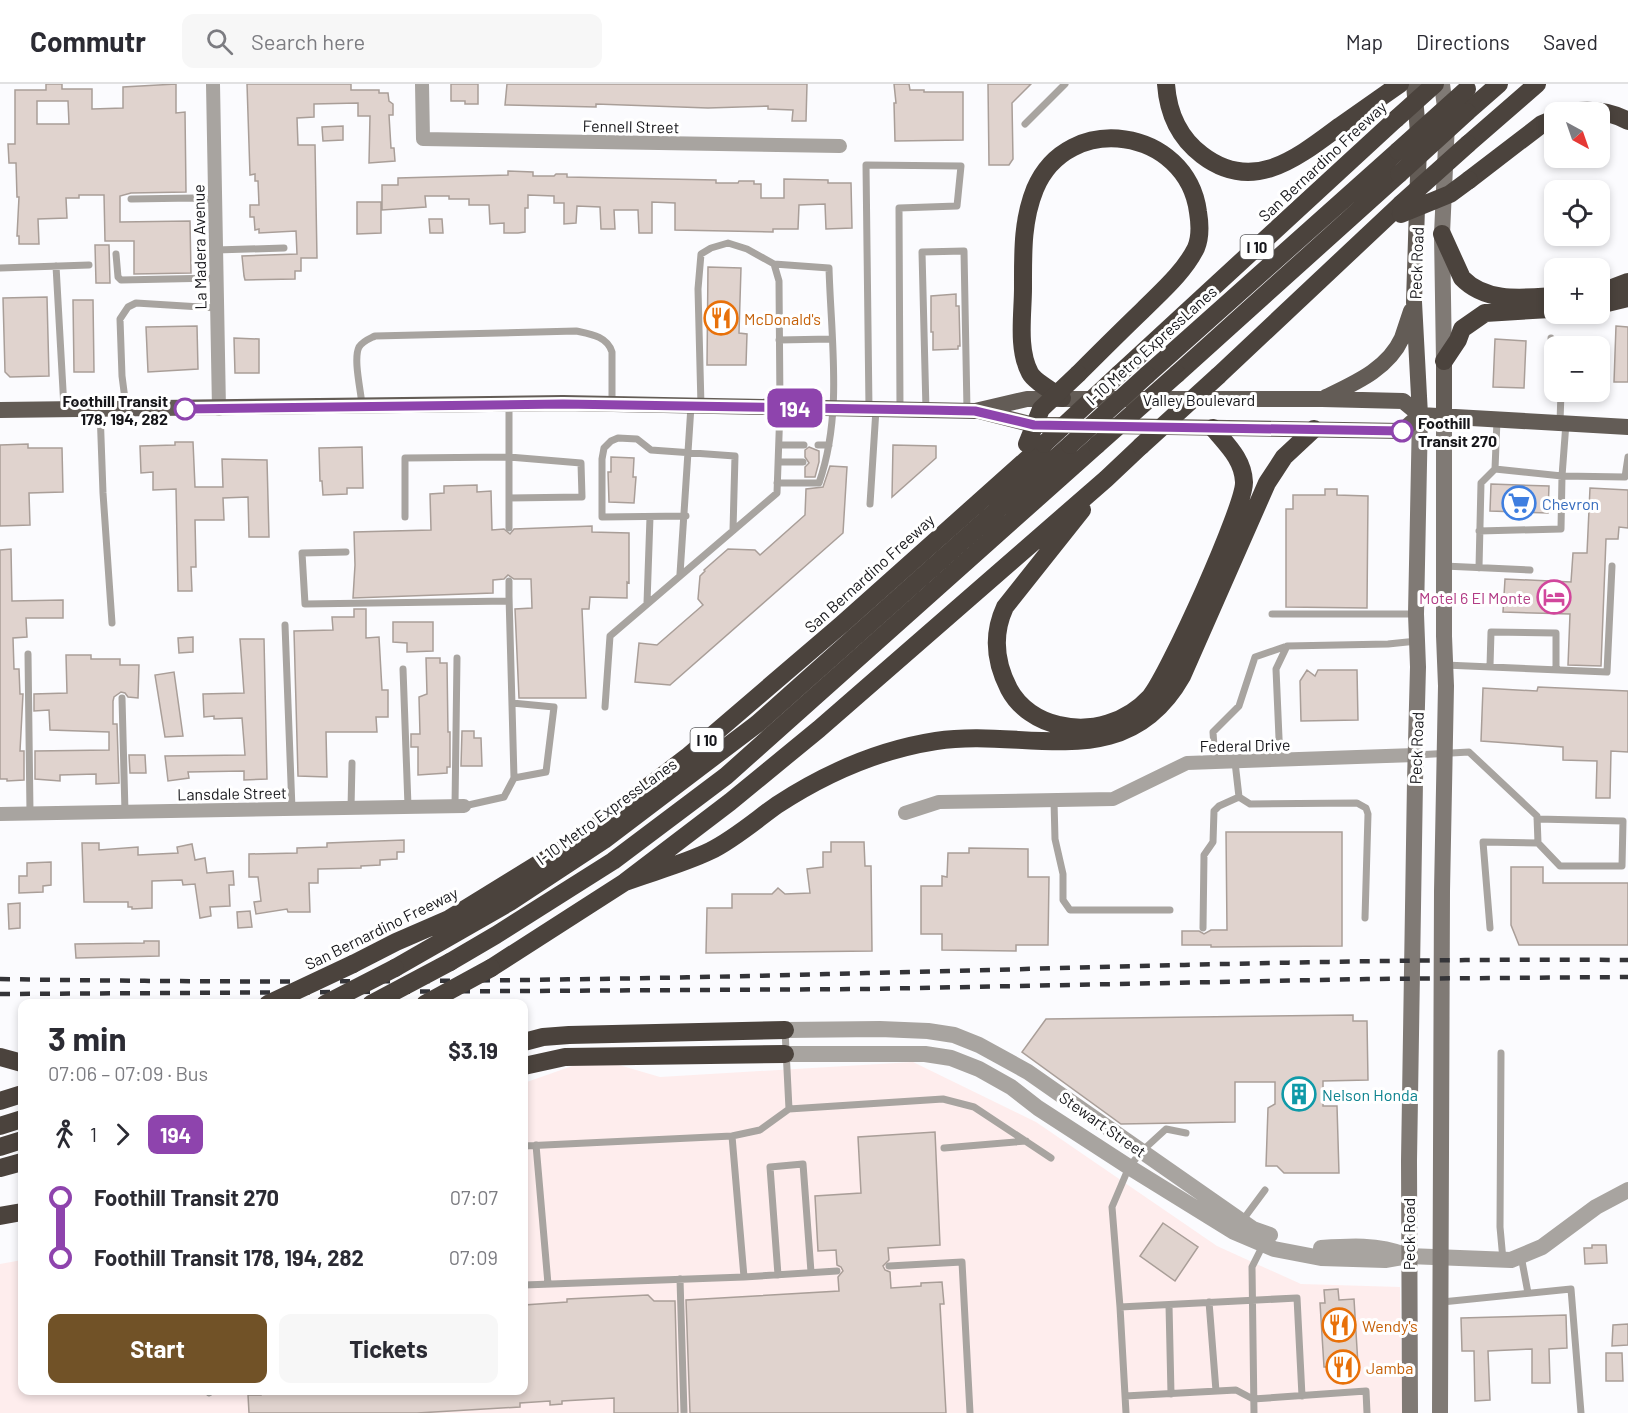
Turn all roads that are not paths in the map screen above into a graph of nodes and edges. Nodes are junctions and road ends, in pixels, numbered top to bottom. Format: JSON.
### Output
{"nodes":[{"id":1,"x":213,"y":84,"type":"edge"},
{"id":2,"x":422,"y":84,"type":"edge"},
{"id":3,"x":1065,"y":84,"type":"edge"},
{"id":4,"x":1166,"y":84,"type":"edge"},
{"id":5,"x":1414,"y":84,"type":"edge"},
{"id":6,"x":1435,"y":84,"type":"edge"},
{"id":7,"x":1442,"y":84,"type":"edge"},
{"id":8,"x":1499,"y":84,"type":"edge"},
{"id":9,"x":1537,"y":84,"type":"edge"},
{"id":10,"x":1470,"y":86,"type":"edge"},
{"id":11,"x":1395,"y":88,"type":"edge"},
{"id":12,"x":1610,"y":114,"type":"edge"},
{"id":13,"x":1628,"y":121,"type":"edge"},
{"id":14,"x":1544,"y":123,"type":"edge"},
{"id":15,"x":1025,"y":124,"type":"dead end"},
{"id":16,"x":840,"y":146,"type":"dead end"},
{"id":17,"x":131,"y":199,"type":"dead end"},
{"id":18,"x":215,"y":200,"type":"junction"},
{"id":19,"x":1397,"y":211,"type":"junction"},
{"id":20,"x":1442,"y":234,"type":"junction"},
{"id":21,"x":284,"y":248,"type":"dead end"},
{"id":22,"x":216,"y":250,"type":"junction"},
{"id":23,"x":116,"y":254,"type":"dead end"},
{"id":24,"x":89,"y":264,"type":"dead end"},
{"id":25,"x":774,"y":264,"type":"junction"},
{"id":26,"x":56,"y":266,"type":"junction"},
{"id":27,"x":0,"y":268,"type":"edge"},
{"id":28,"x":216,"y":278,"type":"junction"},
{"id":29,"x":1628,"y":282,"type":"edge"},
{"id":30,"x":1610,"y":289,"type":"edge"},
{"id":31,"x":1544,"y":296,"type":"edge"},
{"id":32,"x":1628,"y":298,"type":"edge"},
{"id":33,"x":1414,"y":302,"type":"junction"},
{"id":34,"x":1610,"y":302,"type":"edge"},
{"id":35,"x":217,"y":308,"type":"junction"},
{"id":36,"x":1544,"y":309,"type":"edge"},
{"id":37,"x":831,"y":339,"type":"junction"},
{"id":38,"x":778,"y":340,"type":"junction"},
{"id":39,"x":1444,"y":361,"type":"junction"},
{"id":40,"x":1062,"y":398,"type":"junction"},
{"id":41,"x":1322,"y":399,"type":"junction"},
{"id":42,"x":1562,"y":402,"type":"edge"},
{"id":43,"x":509,"y":404,"type":"junction"},
{"id":44,"x":612,"y":404,"type":"junction"},
{"id":45,"x":362,"y":406,"type":"junction"},
{"id":46,"x":696,"y":406,"type":"junction"},
{"id":47,"x":780,"y":408,"type":"junction"},
{"id":48,"x":834,"y":408,"type":"junction"},
{"id":49,"x":219,"y":409,"type":"junction"},
{"id":50,"x":872,"y":409,"type":"junction"},
{"id":51,"x":900,"y":409,"type":"junction"},
{"id":52,"x":0,"y":410,"type":"edge"},
{"id":53,"x":100,"y":410,"type":"junction"},
{"id":54,"x":127,"y":410,"type":"junction"},
{"id":55,"x":926,"y":410,"type":"junction"},
{"id":56,"x":971,"y":410,"type":"junction"},
{"id":57,"x":65,"y":411,"type":"junction"},
{"id":58,"x":1420,"y":415,"type":"junction"},
{"id":59,"x":1444,"y":416,"type":"junction"},
{"id":60,"x":1497,"y":419,"type":"junction"},
{"id":61,"x":1563,"y":423,"type":"junction"},
{"id":62,"x":1628,"y":427,"type":"edge"},
{"id":63,"x":1213,"y":428,"type":"junction"},
{"id":64,"x":1314,"y":429,"type":"junction"},
{"id":65,"x":778,"y":445,"type":"junction"},
{"id":66,"x":804,"y":445,"type":"dead end"},
{"id":67,"x":818,"y":445,"type":"dead end"},
{"id":68,"x":829,"y":445,"type":"junction"},
{"id":69,"x":1031,"y":450,"type":"junction"},
{"id":70,"x":689,"y":453,"type":"junction"},
{"id":71,"x":509,"y":457,"type":"junction"},
{"id":72,"x":1628,"y":457,"type":"edge"},
{"id":73,"x":778,"y":462,"type":"junction"},
{"id":74,"x":803,"y":462,"type":"dead end"},
{"id":75,"x":818,"y":462,"type":"dead end"},
{"id":76,"x":826,"y":462,"type":"junction"},
{"id":77,"x":1495,"y":469,"type":"junction"},
{"id":78,"x":1562,"y":476,"type":"junction"},
{"id":79,"x":1106,"y":479,"type":"junction"},
{"id":80,"x":777,"y":483,"type":"junction"},
{"id":81,"x":509,"y":498,"type":"junction"},
{"id":82,"x":870,"y":504,"type":"dead end"},
{"id":83,"x":686,"y":516,"type":"junction"},
{"id":84,"x":405,"y":517,"type":"dead end"},
{"id":85,"x":650,"y":517,"type":"junction"},
{"id":86,"x":509,"y":528,"type":"dead end"},
{"id":87,"x":733,"y":530,"type":"junction"},
{"id":88,"x":1479,"y":531,"type":"junction"},
{"id":89,"x":346,"y":552,"type":"dead end"},
{"id":90,"x":1444,"y":566,"type":"junction"},
{"id":91,"x":1612,"y":566,"type":"dead end"},
{"id":92,"x":1479,"y":568,"type":"junction"},
{"id":93,"x":1530,"y":570,"type":"dead end"},
{"id":94,"x":680,"y":574,"type":"junction"},
{"id":95,"x":509,"y":581,"type":"dead end"},
{"id":96,"x":510,"y":601,"type":"junction"},
{"id":97,"x":646,"y":603,"type":"junction"},
{"id":98,"x":1272,"y":614,"type":"dead end"},
{"id":99,"x":1416,"y":614,"type":"junction"},
{"id":100,"x":112,"y":623,"type":"dead end"},
{"id":101,"x":285,"y":625,"type":"dead end"},
{"id":102,"x":1417,"y":641,"type":"junction"},
{"id":103,"x":1287,"y":646,"type":"junction"},
{"id":104,"x":27,"y":654,"type":"dead end"},
{"id":105,"x":457,"y":658,"type":"dead end"},
{"id":106,"x":1445,"y":665,"type":"junction"},
{"id":107,"x":1490,"y":666,"type":"junction"},
{"id":108,"x":1556,"y":668,"type":"junction"},
{"id":109,"x":403,"y":669,"type":"dead end"},
{"id":110,"x":122,"y":698,"type":"dead end"},
{"id":111,"x":512,"y":703,"type":"junction"},
{"id":112,"x":605,"y":707,"type":"dead end"},
{"id":113,"x":1444,"y":752,"type":"junction"},
{"id":114,"x":1415,"y":755,"type":"junction"},
{"id":115,"x":1280,"y":761,"type":"junction"},
{"id":116,"x":1215,"y":762,"type":"junction"},
{"id":117,"x":1235,"y":762,"type":"junction"},
{"id":118,"x":352,"y":763,"type":"dead end"},
{"id":119,"x":513,"y":778,"type":"junction"},
{"id":120,"x":1239,"y":797,"type":"junction"},
{"id":121,"x":1054,"y":801,"type":"junction"},
{"id":122,"x":460,"y":806,"type":"junction"},
{"id":123,"x":408,"y":807,"type":"junction"},
{"id":124,"x":292,"y":808,"type":"junction"},
{"id":125,"x":351,"y":808,"type":"junction"},
{"id":126,"x":125,"y":812,"type":"junction"},
{"id":127,"x":30,"y":813,"type":"junction"},
{"id":128,"x":905,"y":813,"type":"dead end"},
{"id":129,"x":0,"y":814,"type":"edge"},
{"id":130,"x":1537,"y":819,"type":"junction"},
{"id":131,"x":1538,"y":843,"type":"junction"},
{"id":132,"x":624,"y":882,"type":"junction"},
{"id":133,"x":1170,"y":910,"type":"dead end"},
{"id":134,"x":1365,"y":918,"type":"dead end"},
{"id":135,"x":1203,"y":928,"type":"dead end"},
{"id":136,"x":1490,"y":928,"type":"dead end"},
{"id":137,"x":279,"y":999,"type":"edge"},
{"id":138,"x":335,"y":999,"type":"edge"},
{"id":139,"x":380,"y":999,"type":"edge"},
{"id":140,"x":434,"y":999,"type":"edge"},
{"id":141,"x":785,"y":1030,"type":"junction"},
{"id":142,"x":528,"y":1041,"type":"edge"},
{"id":143,"x":1501,"y":1053,"type":"dead end"},
{"id":144,"x":785,"y":1054,"type":"junction"},
{"id":145,"x":0,"y":1057,"type":"edge"},
{"id":146,"x":18,"y":1062,"type":"edge"},
{"id":147,"x":528,"y":1064,"type":"edge"},
{"id":148,"x":18,"y":1095,"type":"edge"},
{"id":149,"x":0,"y":1101,"type":"edge"},
{"id":150,"x":789,"y":1109,"type":"junction"},
{"id":151,"x":18,"y":1120,"type":"edge"},
{"id":152,"x":0,"y":1126,"type":"edge"},
{"id":153,"x":1186,"y":1133,"type":"dead end"},
{"id":154,"x":732,"y":1136,"type":"junction"},
{"id":155,"x":18,"y":1141,"type":"edge"},
{"id":156,"x":1026,"y":1141,"type":"junction"},
{"id":157,"x":536,"y":1145,"type":"junction"},
{"id":158,"x":528,"y":1146,"type":"edge"},
{"id":159,"x":0,"y":1147,"type":"edge"},
{"id":160,"x":944,"y":1148,"type":"dead end"},
{"id":161,"x":1142,"y":1151,"type":"junction"},
{"id":162,"x":1051,"y":1158,"type":"dead end"},
{"id":163,"x":18,"y":1162,"type":"edge"},
{"id":164,"x":1129,"y":1167,"type":"junction"},
{"id":165,"x":0,"y":1168,"type":"edge"},
{"id":166,"x":1265,"y":1190,"type":"dead end"},
{"id":167,"x":1628,"y":1190,"type":"edge"},
{"id":168,"x":18,"y":1213,"type":"edge"},
{"id":169,"x":0,"y":1216,"type":"edge"},
{"id":170,"x":1238,"y":1226,"type":"junction"},
{"id":171,"x":1263,"y":1245,"type":"junction"},
{"id":172,"x":1408,"y":1256,"type":"junction"},
{"id":173,"x":1521,"y":1256,"type":"junction"},
{"id":174,"x":1442,"y":1257,"type":"junction"},
{"id":175,"x":1503,"y":1260,"type":"junction"},
{"id":176,"x":889,"y":1266,"type":"dead end"},
{"id":177,"x":837,"y":1271,"type":"dead end"},
{"id":178,"x":811,"y":1272,"type":"junction"},
{"id":179,"x":778,"y":1275,"type":"junction"},
{"id":180,"x":744,"y":1277,"type":"junction"},
{"id":181,"x":680,"y":1280,"type":"junction"},
{"id":182,"x":548,"y":1284,"type":"junction"},
{"id":183,"x":528,"y":1285,"type":"edge"},
{"id":184,"x":1528,"y":1293,"type":"junction"},
{"id":185,"x":1252,"y":1300,"type":"junction"},
{"id":186,"x":1209,"y":1302,"type":"junction"},
{"id":187,"x":1442,"y":1302,"type":"junction"},
{"id":188,"x":1169,"y":1305,"type":"junction"},
{"id":189,"x":1120,"y":1307,"type":"junction"},
{"id":190,"x":1216,"y":1391,"type":"junction"},
{"id":191,"x":1171,"y":1394,"type":"junction"},
{"id":192,"x":1125,"y":1396,"type":"junction"},
{"id":193,"x":1302,"y":1396,"type":"junction"},
{"id":194,"x":1253,"y":1400,"type":"junction"},
{"id":195,"x":684,"y":1413,"type":"edge"},
{"id":196,"x":970,"y":1413,"type":"edge"},
{"id":197,"x":1126,"y":1413,"type":"edge"},
{"id":198,"x":1254,"y":1413,"type":"edge"},
{"id":199,"x":1366,"y":1413,"type":"edge"},
{"id":200,"x":1410,"y":1413,"type":"edge"},
{"id":201,"x":1440,"y":1413,"type":"edge"},
{"id":202,"x":1581,"y":1413,"type":"edge"}],
"edges":[{"from":1,"to":18,"type":"street","name":"La Madera Avenue"},
{"from":2,"to":16,"type":"street","name":"Fennell Street"},
{"from":3,"to":15,"type":"lane"},
{"from":4,"to":11,"type":"highway"},
{"from":5,"to":33,"type":"main road","name":"Peck Road"},
{"from":6,"to":69,"type":"highway","name":"San Bernardino Freeway","number":"I 10","bridge":true},
{"from":7,"to":20,"type":"main road","name":"Peck Road"},
{"from":8,"to":139,"type":"highway","bridge":true},
{"from":9,"to":19,"type":"highway","bridge":true},
{"from":10,"to":138,"type":"highway","name":"I-10 Metro ExpressLanes","bridge":true},
{"from":12,"to":13,"type":"highway"},
{"from":14,"to":19,"type":"highway","bridge":true},
{"from":17,"to":18,"type":"lane"},
{"from":18,"to":22,"type":"street","name":"La Madera Avenue"},
{"from":19,"to":79,"type":"highway","bridge":true},
{"from":20,"to":31,"type":"highway"},
{"from":20,"to":39,"type":"main road","name":"Peck Road"},
{"from":21,"to":22,"type":"lane"},
{"from":22,"to":28,"type":"street","name":"La Madera Avenue"},
{"from":23,"to":28,"type":"lane"},
{"from":24,"to":26,"type":"lane"},
{"from":25,"to":37,"type":"lane"},
{"from":25,"to":38,"type":"lane"},
{"from":25,"to":46,"type":"lane"},
{"from":26,"to":27,"type":"lane"},
{"from":26,"to":57,"type":"lane"},
{"from":28,"to":35,"type":"street","name":"La Madera Avenue"},
{"from":29,"to":30,"type":"highway"},
{"from":32,"to":34,"type":"highway"},
{"from":33,"to":41,"type":"main road"},
{"from":33,"to":58,"type":"main road","name":"Peck Road"},
{"from":35,"to":49,"type":"street","name":"La Madera Avenue"},
{"from":35,"to":54,"type":"lane"},
{"from":36,"to":39,"type":"highway"},
{"from":37,"to":38,"type":"lane"},
{"from":37,"to":48,"type":"lane"},
{"from":38,"to":47,"type":"lane"},
{"from":39,"to":59,"type":"main road","name":"Peck Road"},
{"from":40,"to":41,"type":"main road","name":"Valley Boulevard"},
{"from":40,"to":56,"type":"main road","name":"Valley Boulevard"},
{"from":40,"to":69,"type":"highway","bridge":true},
{"from":41,"to":58,"type":"main road","name":"Valley Boulevard"},
{"from":42,"to":61,"type":"lane"},
{"from":43,"to":44,"type":"main road","name":"Valley Boulevard"},
{"from":43,"to":45,"type":"main road","name":"Valley Boulevard"},
{"from":43,"to":71,"type":"lane"},
{"from":44,"to":45,"type":"lane"},
{"from":44,"to":46,"type":"main road","name":"Valley Boulevard"},
{"from":45,"to":49,"type":"main road","name":"Valley Boulevard"},
{"from":46,"to":47,"type":"main road","name":"Valley Boulevard"},
{"from":46,"to":70,"type":"lane"},
{"from":47,"to":48,"type":"main road","name":"Valley Boulevard"},
{"from":47,"to":65,"type":"lane"},
{"from":48,"to":50,"type":"main road","name":"Valley Boulevard"},
{"from":48,"to":68,"type":"lane"},
{"from":49,"to":54,"type":"main road","name":"Valley Boulevard"},
{"from":50,"to":51,"type":"main road","name":"Valley Boulevard"},
{"from":50,"to":51,"type":"lane"},
{"from":50,"to":82,"type":"lane"},
{"from":51,"to":55,"type":"main road","name":"Valley Boulevard"},
{"from":52,"to":57,"type":"main road","name":"Valley Boulevard"},
{"from":53,"to":54,"type":"main road","name":"Valley Boulevard"},
{"from":53,"to":57,"type":"main road","name":"Valley Boulevard"},
{"from":53,"to":100,"type":"lane"},
{"from":55,"to":56,"type":"main road","name":"Valley Boulevard"},
{"from":55,"to":56,"type":"lane"},
{"from":56,"to":63,"type":"main road","name":"Valley Boulevard"},
{"from":58,"to":59,"type":"main road","name":"Valley Boulevard"},
{"from":58,"to":64,"type":"main road","name":"Valley Boulevard"},
{"from":58,"to":99,"type":"main road","name":"Peck Road"},
{"from":59,"to":60,"type":"main road","name":"Valley Boulevard"},
{"from":59,"to":90,"type":"main road","name":"Peck Road"},
{"from":60,"to":61,"type":"main road","name":"Valley Boulevard"},
{"from":60,"to":77,"type":"lane"},
{"from":61,"to":62,"type":"main road","name":"Valley Boulevard"},
{"from":61,"to":78,"type":"lane"},
{"from":63,"to":64,"type":"main road","name":"Valley Boulevard"},
{"from":63,"to":79,"type":"highway"},
{"from":64,"to":132,"type":"highway"},
{"from":65,"to":66,"type":"lane"},
{"from":65,"to":73,"type":"lane"},
{"from":67,"to":68,"type":"lane"},
{"from":68,"to":76,"type":"lane"},
{"from":69,"to":137,"type":"highway","name":"San Bernardino Freeway","number":"I 10","bridge":true},
{"from":70,"to":83,"type":"lane"},
{"from":70,"to":85,"type":"lane"},
{"from":70,"to":87,"type":"lane"},
{"from":71,"to":81,"type":"lane"},
{"from":71,"to":81,"type":"lane"},
{"from":71,"to":84,"type":"lane"},
{"from":72,"to":78,"type":"lane"},
{"from":73,"to":74,"type":"lane"},
{"from":73,"to":80,"type":"lane"},
{"from":75,"to":76,"type":"lane"},
{"from":76,"to":80,"type":"lane"},
{"from":77,"to":78,"type":"lane"},
{"from":77,"to":88,"type":"lane"},
{"from":78,"to":88,"type":"lane"},
{"from":79,"to":132,"type":"highway"},
{"from":80,"to":87,"type":"lane"},
{"from":81,"to":86,"type":"lane"},
{"from":83,"to":85,"type":"lane"},
{"from":83,"to":94,"type":"lane"},
{"from":85,"to":97,"type":"lane"},
{"from":87,"to":94,"type":"lane"},
{"from":88,"to":92,"type":"lane"},
{"from":89,"to":96,"type":"lane"},
{"from":90,"to":92,"type":"lane"},
{"from":90,"to":106,"type":"main road","name":"Peck Road"},
{"from":91,"to":108,"type":"lane"},
{"from":92,"to":93,"type":"lane"},
{"from":94,"to":97,"type":"lane"},
{"from":95,"to":96,"type":"lane"},
{"from":96,"to":111,"type":"lane"},
{"from":97,"to":112,"type":"lane"},
{"from":98,"to":99,"type":"lane"},
{"from":99,"to":102,"type":"main road","name":"Peck Road"},
{"from":101,"to":124,"type":"lane"},
{"from":102,"to":103,"type":"lane"},
{"from":102,"to":114,"type":"main road","name":"Peck Road"},
{"from":103,"to":115,"type":"lane"},
{"from":103,"to":116,"type":"lane"},
{"from":104,"to":127,"type":"lane"},
{"from":105,"to":122,"type":"lane"},
{"from":106,"to":107,"type":"lane"},
{"from":106,"to":113,"type":"main road","name":"Peck Road"},
{"from":107,"to":108,"type":"lane"},
{"from":107,"to":108,"type":"lane"},
{"from":109,"to":123,"type":"lane"},
{"from":110,"to":126,"type":"lane"},
{"from":111,"to":119,"type":"lane"},
{"from":111,"to":119,"type":"lane"},
{"from":113,"to":114,"type":"lane"},
{"from":113,"to":130,"type":"lane"},
{"from":113,"to":174,"type":"main road","name":"Peck Road"},
{"from":114,"to":115,"type":"street","name":"Federal Drive"},
{"from":114,"to":172,"type":"main road","name":"Peck Road"},
{"from":115,"to":117,"type":"street","name":"Federal Drive"},
{"from":116,"to":117,"type":"street","name":"Federal Drive"},
{"from":116,"to":121,"type":"street","name":"Federal Drive"},
{"from":117,"to":120,"type":"lane"},
{"from":118,"to":125,"type":"lane"},
{"from":119,"to":122,"type":"lane"},
{"from":120,"to":134,"type":"lane"},
{"from":120,"to":135,"type":"lane"},
{"from":121,"to":128,"type":"street","name":"Federal Drive"},
{"from":121,"to":133,"type":"lane"},
{"from":122,"to":123,"type":"street","name":"Lansdale Street"},
{"from":123,"to":125,"type":"street","name":"Lansdale Street"},
{"from":124,"to":125,"type":"street","name":"Lansdale Street"},
{"from":124,"to":126,"type":"street","name":"Lansdale Street"},
{"from":126,"to":127,"type":"street","name":"Lansdale Street"},
{"from":127,"to":129,"type":"street","name":"Lansdale Street"},
{"from":130,"to":131,"type":"lane"},
{"from":130,"to":131,"type":"lane"},
{"from":131,"to":136,"type":"lane"},
{"from":132,"to":140,"type":"highway","bridge":true},
{"from":141,"to":142,"type":"highway"},
{"from":141,"to":144,"type":"lane"},
{"from":141,"to":161,"type":"street","name":"Stewart Street"},
{"from":143,"to":175,"type":"lane"},
{"from":144,"to":147,"type":"highway"},
{"from":144,"to":150,"type":"lane"},
{"from":144,"to":164,"type":"street","name":"Stewart Street"},
{"from":145,"to":146,"type":"highway"},
{"from":148,"to":149,"type":"highway"},
{"from":150,"to":154,"type":"lane"},
{"from":150,"to":156,"type":"lane"},
{"from":151,"to":152,"type":"highway"},
{"from":153,"to":161,"type":"lane"},
{"from":154,"to":157,"type":"lane"},
{"from":154,"to":180,"type":"lane"},
{"from":155,"to":159,"type":"highway"},
{"from":156,"to":160,"type":"lane"},
{"from":156,"to":162,"type":"lane"},
{"from":157,"to":158,"type":"lane"},
{"from":157,"to":182,"type":"lane"},
{"from":161,"to":164,"type":"lane"},
{"from":161,"to":170,"type":"street","name":"Stewart Street"},
{"from":163,"to":165,"type":"highway"},
{"from":164,"to":170,"type":"street","name":"Stewart Street"},
{"from":164,"to":189,"type":"lane"},
{"from":166,"to":170,"type":"lane"},
{"from":167,"to":173,"type":"street","name":"Stewart Street"},
{"from":168,"to":169,"type":"highway"},
{"from":170,"to":171,"type":"street","name":"Stewart Street"},
{"from":170,"to":172,"type":"street","name":"Stewart Street"},
{"from":171,"to":172,"type":"street","name":"Stewart Street"},
{"from":171,"to":185,"type":"lane"},
{"from":172,"to":174,"type":"street","name":"Stewart Street"},
{"from":172,"to":200,"type":"main road","name":"Peck Road"},
{"from":173,"to":175,"type":"street","name":"Stewart Street"},
{"from":173,"to":184,"type":"lane"},
{"from":174,"to":175,"type":"street","name":"Stewart Street"},
{"from":174,"to":187,"type":"main road","name":"Peck Road"},
{"from":176,"to":196,"type":"lane"},
{"from":177,"to":178,"type":"lane"},
{"from":178,"to":179,"type":"lane"},
{"from":178,"to":179,"type":"lane"},
{"from":179,"to":180,"type":"lane"},
{"from":180,"to":181,"type":"lane"},
{"from":181,"to":182,"type":"lane"},
{"from":181,"to":195,"type":"lane"},
{"from":182,"to":183,"type":"lane"},
{"from":184,"to":187,"type":"lane"},
{"from":184,"to":202,"type":"lane"},
{"from":185,"to":186,"type":"lane"},
{"from":185,"to":193,"type":"lane"},
{"from":185,"to":194,"type":"lane"},
{"from":186,"to":188,"type":"lane"},
{"from":186,"to":190,"type":"lane"},
{"from":187,"to":201,"type":"main road","name":"Peck Road"},
{"from":188,"to":189,"type":"lane"},
{"from":188,"to":191,"type":"lane"},
{"from":189,"to":192,"type":"lane"},
{"from":190,"to":191,"type":"lane"},
{"from":190,"to":194,"type":"lane"},
{"from":191,"to":192,"type":"lane"},
{"from":192,"to":197,"type":"lane"},
{"from":193,"to":194,"type":"lane"},
{"from":193,"to":199,"type":"lane"},
{"from":194,"to":198,"type":"lane"}]}
